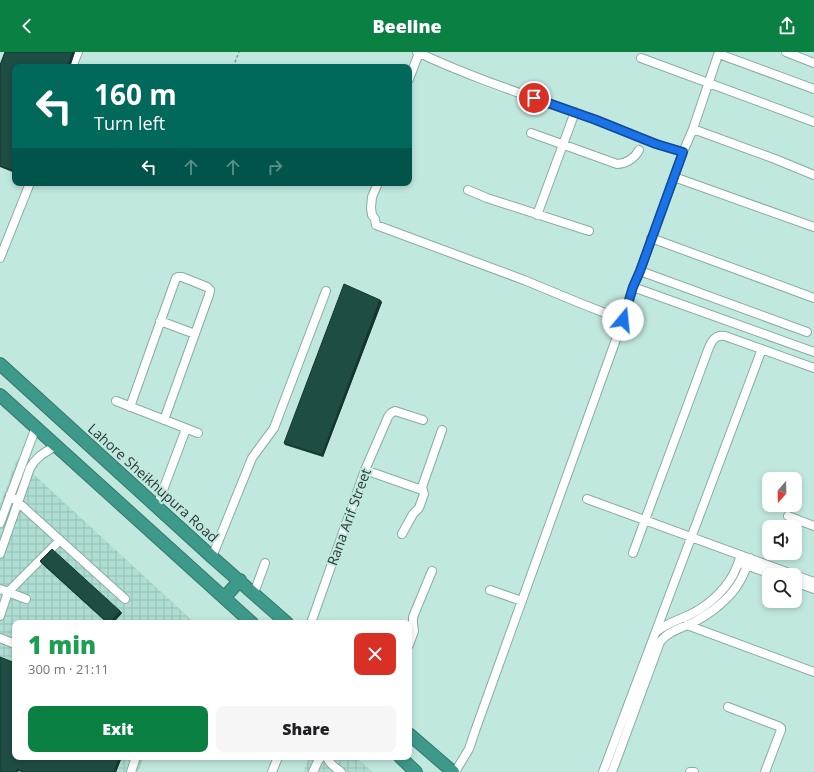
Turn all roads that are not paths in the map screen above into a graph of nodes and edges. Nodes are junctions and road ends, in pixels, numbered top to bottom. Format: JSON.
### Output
{"nodes":[{"id":1,"x":78,"y":52,"type":"edge"},
{"id":2,"x":418,"y":52,"type":"edge"},
{"id":3,"x":786,"y":52,"type":"edge"},
{"id":4,"x":719,"y":53,"type":"edge"},
{"id":5,"x":641,"y":58,"type":"dead end"},
{"id":6,"x":814,"y":62,"type":"edge"},
{"id":7,"x":73,"y":64,"type":"edge"},
{"id":8,"x":412,"y":70,"type":"edge"},
{"id":9,"x":708,"y":82,"type":"junction"},
{"id":10,"x":814,"y":89,"type":"edge"},
{"id":11,"x":574,"y":112,"type":"junction"},
{"id":12,"x":814,"y":122,"type":"edge"},
{"id":13,"x":693,"y":129,"type":"junction"},
{"id":14,"x":531,"y":133,"type":"dead end"},
{"id":15,"x":563,"y":144,"type":"junction"},
{"id":16,"x":639,"y":150,"type":"dead end"},
{"id":17,"x":683,"y":152,"type":"junction"},
{"id":18,"x":814,"y":175,"type":"edge"},
{"id":19,"x":674,"y":177,"type":"junction"},
{"id":20,"x":29,"y":186,"type":"edge"},
{"id":21,"x":377,"y":186,"type":"edge"},
{"id":22,"x":468,"y":190,"type":"dead end"},
{"id":23,"x":537,"y":215,"type":"junction"},
{"id":24,"x":814,"y":227,"type":"edge"},
{"id":25,"x":589,"y":231,"type":"dead end"},
{"id":26,"x":652,"y":238,"type":"junction"},
{"id":27,"x":0,"y":258,"type":"edge"},
{"id":28,"x":640,"y":271,"type":"junction"},
{"id":29,"x":633,"y":287,"type":"junction"},
{"id":30,"x":326,"y":290,"type":"dead end"},
{"id":31,"x":814,"y":298,"type":"edge"},
{"id":32,"x":623,"y":320,"type":"junction"},
{"id":33,"x":160,"y":321,"type":"junction"},
{"id":34,"x":807,"y":332,"type":"dead end"},
{"id":35,"x":195,"y":334,"type":"junction"},
{"id":36,"x":762,"y":349,"type":"junction"},
{"id":37,"x":814,"y":352,"type":"edge"},
{"id":38,"x":0,"y":364,"type":"edge"},
{"id":39,"x":814,"y":368,"type":"edge"},
{"id":40,"x":0,"y":395,"type":"edge"},
{"id":41,"x":116,"y":401,"type":"dead end"},
{"id":42,"x":130,"y":407,"type":"junction"},
{"id":43,"x":164,"y":420,"type":"junction"},
{"id":44,"x":424,"y":420,"type":"dead end"},
{"id":45,"x":36,"y":427,"type":"junction"},
{"id":46,"x":186,"y":429,"type":"junction"},
{"id":47,"x":442,"y":430,"type":"dead end"},
{"id":48,"x":198,"y":433,"type":"dead end"},
{"id":49,"x":56,"y":446,"type":"junction"},
{"id":50,"x":365,"y":470,"type":"junction"},
{"id":51,"x":422,"y":490,"type":"junction"},
{"id":52,"x":10,"y":495,"type":"junction"},
{"id":53,"x":587,"y":499,"type":"dead end"},
{"id":54,"x":18,"y":502,"type":"junction"},
{"id":55,"x":157,"y":506,"type":"junction"},
{"id":56,"x":788,"y":516,"type":"dead end"},
{"id":57,"x":644,"y":520,"type":"junction"},
{"id":58,"x":0,"y":523,"type":"edge"},
{"id":59,"x":814,"y":526,"type":"edge"},
{"id":60,"x":402,"y":534,"type":"dead end"},
{"id":61,"x":691,"y":537,"type":"junction"},
{"id":62,"x":60,"y":540,"type":"junction"},
{"id":63,"x":633,"y":553,"type":"dead end"},
{"id":64,"x":0,"y":554,"type":"edge"},
{"id":65,"x":212,"y":557,"type":"junction"},
{"id":66,"x":740,"y":558,"type":"junction"},
{"id":67,"x":749,"y":562,"type":"junction"},
{"id":68,"x":265,"y":563,"type":"dead end"},
{"id":69,"x":762,"y":569,"type":"edge"},
{"id":70,"x":432,"y":571,"type":"dead end"},
{"id":71,"x":240,"y":580,"type":"junction"},
{"id":72,"x":814,"y":582,"type":"edge"},
{"id":73,"x":802,"y":585,"type":"edge"},
{"id":74,"x":0,"y":589,"type":"edge"},
{"id":75,"x":814,"y":589,"type":"edge"},
{"id":76,"x":490,"y":590,"type":"dead end"},
{"id":77,"x":8,"y":592,"type":"junction"},
{"id":78,"x":254,"y":593,"type":"junction"},
{"id":79,"x":225,"y":597,"type":"junction"},
{"id":80,"x":26,"y":599,"type":"dead end"},
{"id":81,"x":125,"y":599,"type":"dead end"},
{"id":82,"x":522,"y":601,"type":"junction"},
{"id":83,"x":0,"y":616,"type":"edge"},
{"id":84,"x":249,"y":620,"type":"edge"},
{"id":85,"x":284,"y":620,"type":"edge"},
{"id":86,"x":312,"y":620,"type":"edge"},
{"id":87,"x":412,"y":624,"type":"edge"},
{"id":88,"x":412,"y":624,"type":"edge"},
{"id":89,"x":687,"y":625,"type":"junction"},
{"id":90,"x":655,"y":634,"type":"junction"},
{"id":91,"x":412,"y":637,"type":"edge"},
{"id":92,"x":0,"y":638,"type":"edge"},
{"id":93,"x":12,"y":643,"type":"edge"},
{"id":94,"x":814,"y":672,"type":"edge"},
{"id":95,"x":728,"y":707,"type":"dead end"},
{"id":96,"x":412,"y":737,"type":"edge"},
{"id":97,"x":135,"y":760,"type":"edge"},
{"id":98,"x":277,"y":760,"type":"edge"},
{"id":99,"x":318,"y":760,"type":"edge"},
{"id":100,"x":328,"y":760,"type":"edge"},
{"id":101,"x":403,"y":760,"type":"edge"},
{"id":102,"x":130,"y":772,"type":"edge"},
{"id":103,"x":272,"y":772,"type":"edge"},
{"id":104,"x":313,"y":772,"type":"edge"},
{"id":105,"x":341,"y":772,"type":"edge"},
{"id":106,"x":416,"y":772,"type":"edge"},
{"id":107,"x":454,"y":772,"type":"edge"},
{"id":108,"x":603,"y":772,"type":"edge"},
{"id":109,"x":612,"y":772,"type":"edge"},
{"id":110,"x":690,"y":772,"type":"edge"},
{"id":111,"x":694,"y":772,"type":"edge"},
{"id":112,"x":765,"y":772,"type":"edge"}],
"edges":[{"from":1,"to":7,"type":"street"},
{"from":2,"to":8,"type":"street"},
{"from":2,"to":11,"type":"street"},
{"from":3,"to":6,"type":"street"},
{"from":4,"to":9,"type":"street"},
{"from":4,"to":10,"type":"street"},
{"from":5,"to":9,"type":"street"},
{"from":9,"to":12,"type":"street"},
{"from":9,"to":13,"type":"street"},
{"from":11,"to":15,"type":"street"},
{"from":11,"to":17,"type":"street"},
{"from":13,"to":17,"type":"street"},
{"from":13,"to":18,"type":"street"},
{"from":14,"to":15,"type":"street"},
{"from":15,"to":16,"type":"street"},
{"from":15,"to":23,"type":"street"},
{"from":17,"to":19,"type":"street"},
{"from":19,"to":24,"type":"street"},
{"from":19,"to":26,"type":"street"},
{"from":20,"to":27,"type":"street"},
{"from":21,"to":32,"type":"street"},
{"from":22,"to":23,"type":"street"},
{"from":23,"to":25,"type":"street"},
{"from":26,"to":28,"type":"street"},
{"from":26,"to":31,"type":"street"},
{"from":28,"to":29,"type":"street"},
{"from":28,"to":34,"type":"street"},
{"from":29,"to":32,"type":"street"},
{"from":29,"to":37,"type":"street"},
{"from":30,"to":65,"type":"street"},
{"from":32,"to":82,"type":"street"},
{"from":33,"to":35,"type":"street"},
{"from":33,"to":35,"type":"street"},
{"from":33,"to":42,"type":"street"},
{"from":35,"to":43,"type":"street"},
{"from":36,"to":39,"type":"street"},
{"from":36,"to":57,"type":"street"},
{"from":36,"to":61,"type":"street"},
{"from":38,"to":55,"type":"highway","name":"Lahore Sheikhupura Road"},
{"from":40,"to":45,"type":"highway"},
{"from":41,"to":42,"type":"street"},
{"from":42,"to":43,"type":"street"},
{"from":43,"to":46,"type":"street"},
{"from":44,"to":50,"type":"street","name":"Rana Arif Street"},
{"from":45,"to":49,"type":"highway"},
{"from":45,"to":52,"type":"street"},
{"from":46,"to":48,"type":"street"},
{"from":46,"to":55,"type":"street"},
{"from":47,"to":51,"type":"street"},
{"from":49,"to":54,"type":"street"},
{"from":49,"to":79,"type":"highway"},
{"from":50,"to":51,"type":"street"},
{"from":50,"to":86,"type":"street","name":"Rana Arif Street"},
{"from":51,"to":60,"type":"street"},
{"from":52,"to":54,"type":"street"},
{"from":52,"to":58,"type":"street"},
{"from":53,"to":57,"type":"street"},
{"from":54,"to":62,"type":"street"},
{"from":54,"to":64,"type":"street"},
{"from":55,"to":65,"type":"highway","name":"Lahore Sheikhupura Road"},
{"from":56,"to":59,"type":"street"},
{"from":57,"to":61,"type":"street"},
{"from":57,"to":63,"type":"street"},
{"from":61,"to":66,"type":"street"},
{"from":61,"to":90,"type":"street"},
{"from":62,"to":77,"type":"street"},
{"from":62,"to":81,"type":"street"},
{"from":65,"to":71,"type":"highway","name":"Lahore Sheikhupura Road"},
{"from":66,"to":67,"type":"street"},
{"from":66,"to":90,"type":"street"},
{"from":67,"to":69,"type":"street"},
{"from":67,"to":72,"type":"street"},
{"from":67,"to":89,"type":"street"},
{"from":68,"to":78,"type":"street"},
{"from":70,"to":88,"type":"street"},
{"from":71,"to":78,"type":"highway","name":"Lahore Sheikhupura Road"},
{"from":71,"to":79,"type":"highway"},
{"from":73,"to":75,"type":"street"},
{"from":74,"to":77,"type":"street"},
{"from":76,"to":82,"type":"street"},
{"from":77,"to":80,"type":"street"},
{"from":77,"to":83,"type":"street"},
{"from":78,"to":85,"type":"highway","name":"Lahore Sheikhupura Road"},
{"from":79,"to":84,"type":"highway"},
{"from":82,"to":107,"type":"street"},
{"from":87,"to":91,"type":"street"},
{"from":89,"to":94,"type":"street"},
{"from":89,"to":109,"type":"street"},
{"from":90,"to":108,"type":"street"},
{"from":92,"to":93,"type":"street"},
{"from":95,"to":112,"type":"street"},
{"from":96,"to":107,"type":"highway"},
{"from":97,"to":102,"type":"street"},
{"from":98,"to":103,"type":"street"},
{"from":99,"to":104,"type":"street"},
{"from":100,"to":105,"type":"street"},
{"from":101,"to":106,"type":"highway"},
{"from":110,"to":111,"type":"street"}]}
